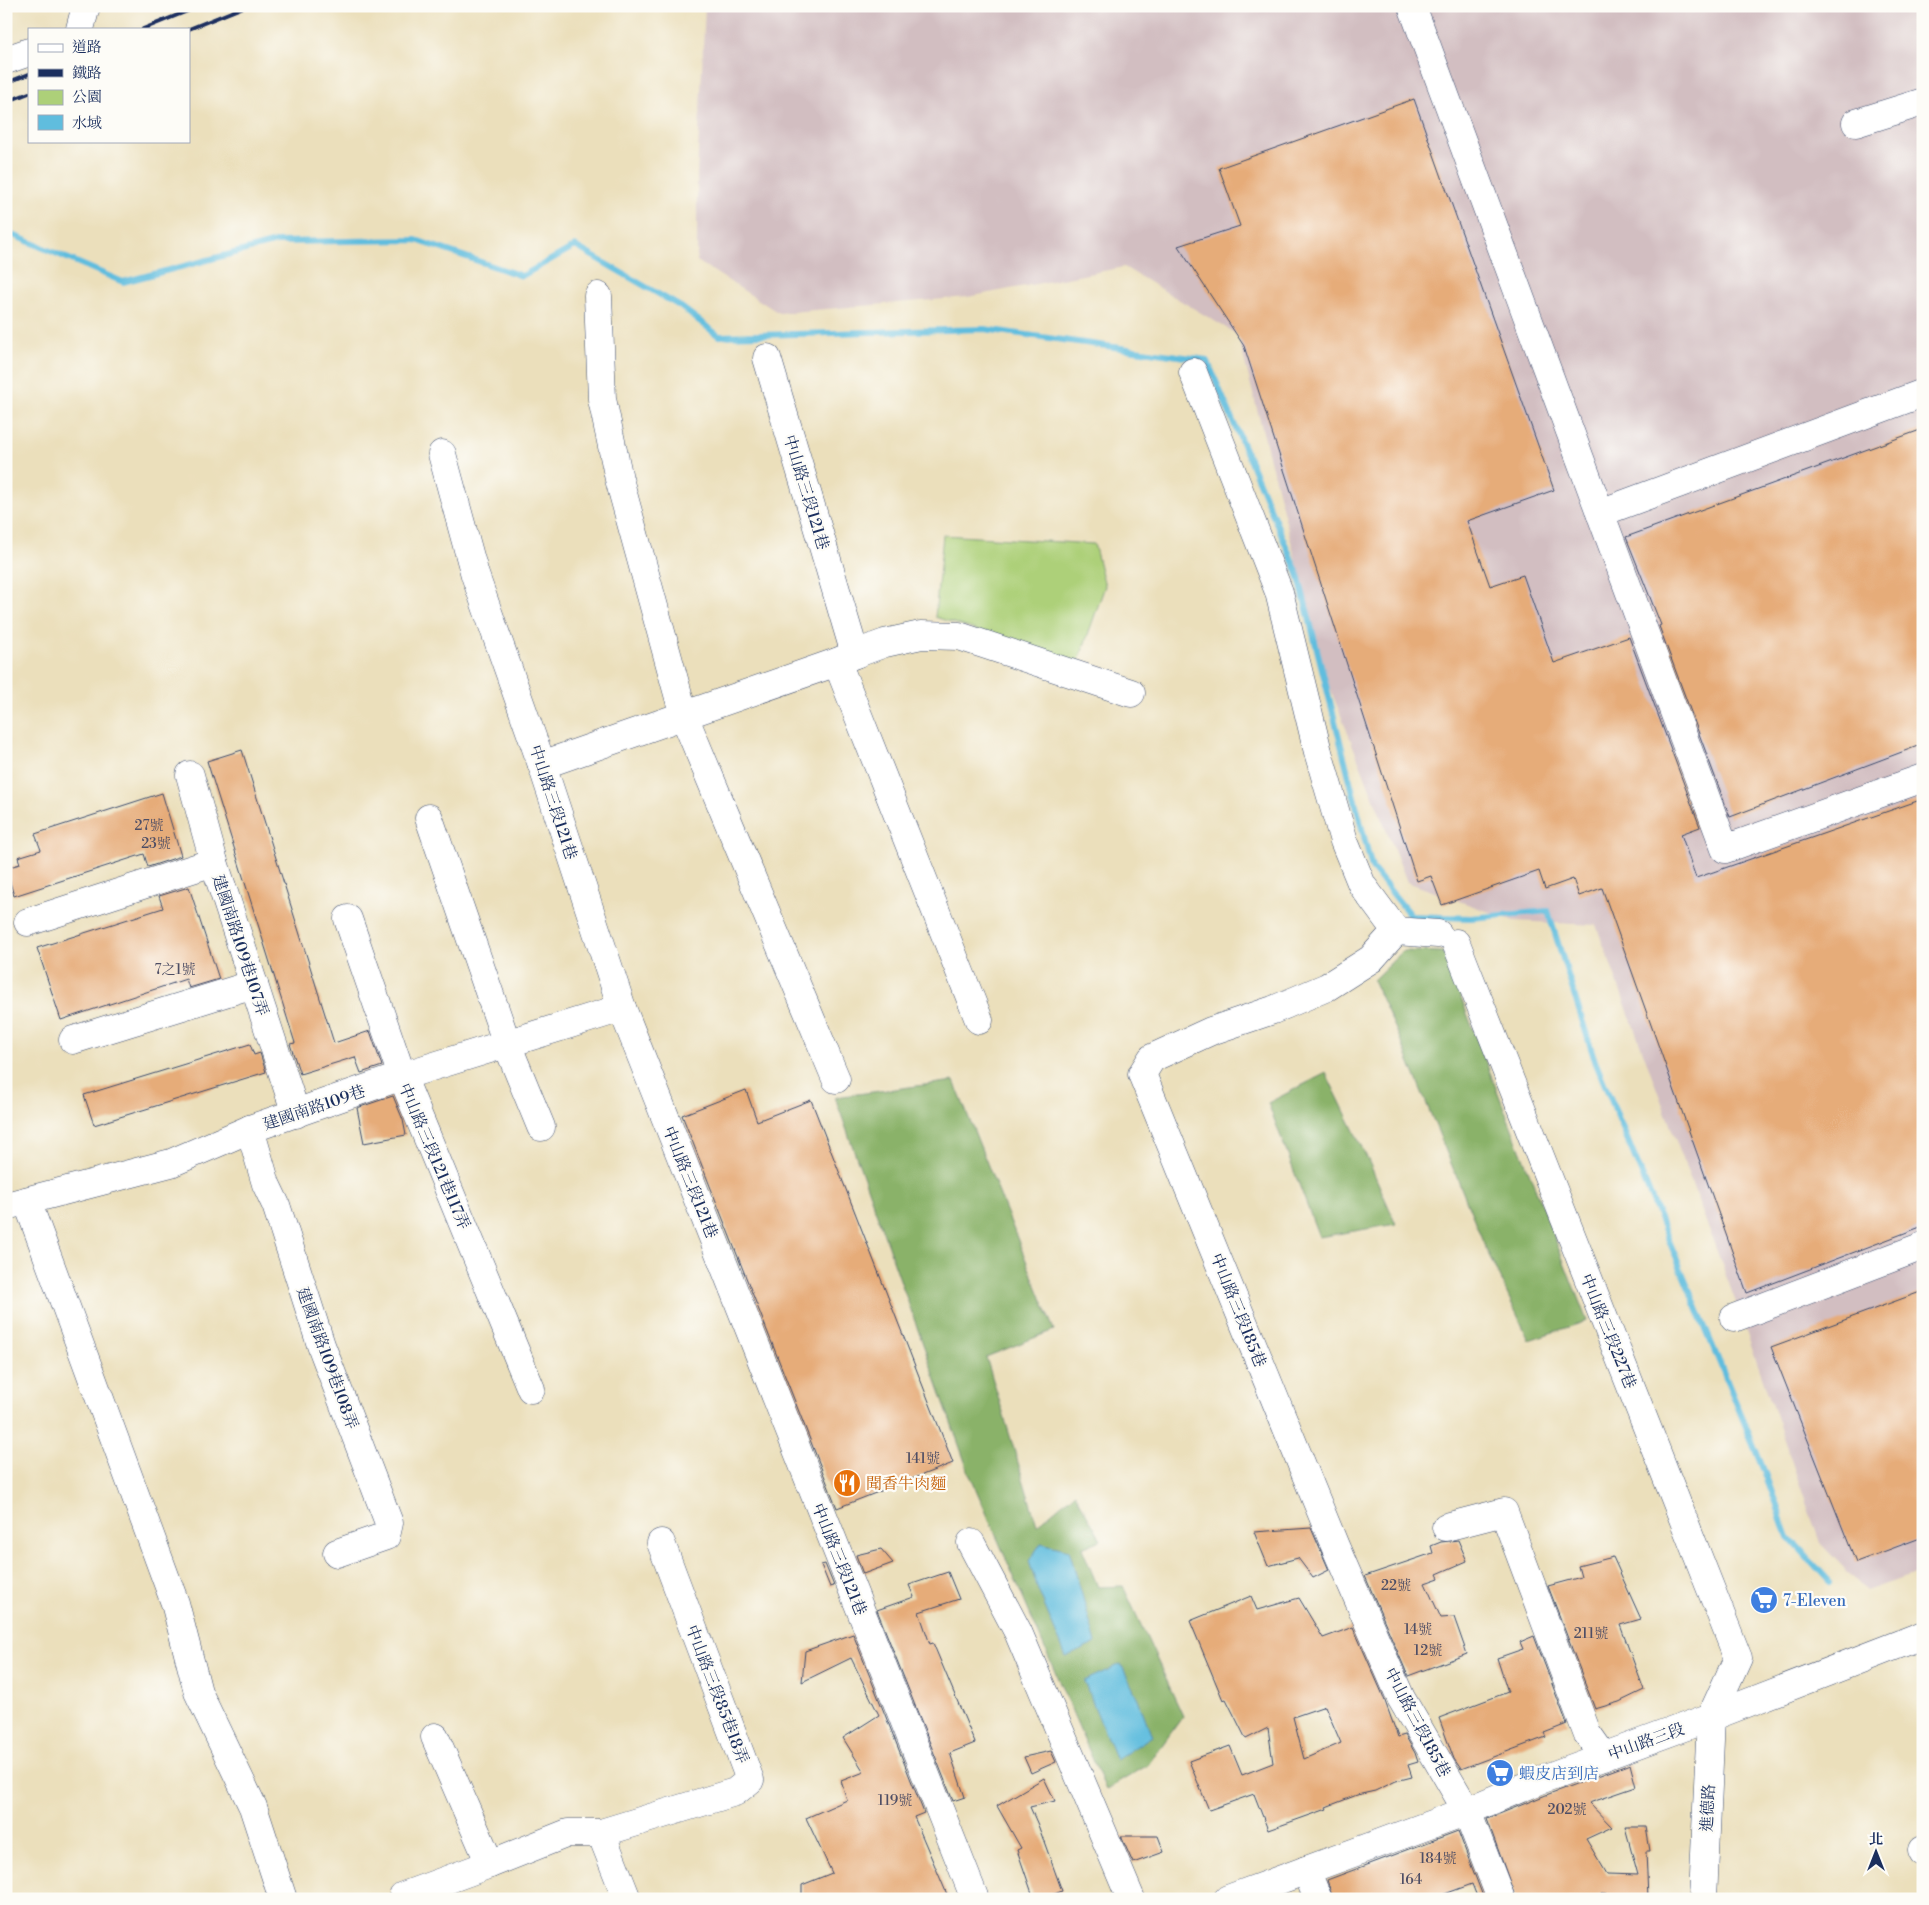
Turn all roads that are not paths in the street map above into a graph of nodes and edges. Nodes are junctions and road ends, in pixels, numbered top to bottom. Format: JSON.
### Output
{"nodes":[{"id":1,"x":86,"y":6,"type":"edge"},
{"id":2,"x":1412,"y":6,"type":"edge"},
{"id":3,"x":80,"y":28,"type":"edge"},
{"id":4,"x":28,"y":52,"type":"edge"},
{"id":5,"x":6,"y":60,"type":"edge"},
{"id":6,"x":1923,"y":102,"type":"edge"},
{"id":7,"x":1856,"y":123,"type":"dead end"},
{"id":8,"x":598,"y":296,"type":"dead end"},
{"id":9,"x":767,"y":358,"type":"dead end"},
{"id":10,"x":1193,"y":372,"type":"dead end"},
{"id":11,"x":1923,"y":393,"type":"edge"},
{"id":12,"x":442,"y":454,"type":"dead end"},
{"id":13,"x":1600,"y":513,"type":"junction"},
{"id":14,"x":846,"y":658,"type":"junction"},
{"id":15,"x":1131,"y":693,"type":"dead end"},
{"id":16,"x":684,"y":716,"type":"junction"},
{"id":17,"x":542,"y":765,"type":"junction"},
{"id":18,"x":190,"y":775,"type":"dead end"},
{"id":19,"x":1923,"y":778,"type":"edge"},
{"id":20,"x":429,"y":818,"type":"dead end"},
{"id":21,"x":214,"y":862,"type":"junction"},
{"id":22,"x":348,"y":919,"type":"dead end"},
{"id":23,"x":28,"y":922,"type":"dead end"},
{"id":24,"x":1396,"y":931,"type":"junction"},
{"id":25,"x":254,"y":984,"type":"junction"},
{"id":26,"x":622,"y":1008,"type":"junction"},
{"id":27,"x":979,"y":1020,"type":"dead end"},
{"id":28,"x":73,"y":1040,"type":"dead end"},
{"id":29,"x":507,"y":1044,"type":"junction"},
{"id":30,"x":402,"y":1076,"type":"junction"},
{"id":31,"x":836,"y":1080,"type":"dead end"},
{"id":32,"x":296,"y":1114,"type":"junction"},
{"id":33,"x":541,"y":1127,"type":"dead end"},
{"id":34,"x":250,"y":1129,"type":"junction"},
{"id":35,"x":17,"y":1203,"type":"edge"},
{"id":36,"x":1923,"y":1246,"type":"edge"},
{"id":37,"x":1734,"y":1318,"type":"dead end"},
{"id":38,"x":531,"y":1389,"type":"dead end"},
{"id":39,"x":1446,"y":1527,"type":"dead end"},
{"id":40,"x":661,"y":1542,"type":"dead end"},
{"id":41,"x":971,"y":1542,"type":"dead end"},
{"id":42,"x":337,"y":1553,"type":"dead end"},
{"id":43,"x":1923,"y":1635,"type":"edge"},
{"id":44,"x":1711,"y":1717,"type":"junction"},
{"id":45,"x":435,"y":1737,"type":"dead end"},
{"id":46,"x":1604,"y":1757,"type":"junction"},
{"id":47,"x":1468,"y":1812,"type":"junction"},
{"id":48,"x":601,"y":1833,"type":"junction"},
{"id":49,"x":490,"y":1864,"type":"junction"},
{"id":50,"x":1306,"y":1870,"type":"junction"},
{"id":51,"x":404,"y":1896,"type":"dead end"},
{"id":52,"x":284,"y":1899,"type":"edge"},
{"id":53,"x":627,"y":1899,"type":"edge"},
{"id":54,"x":975,"y":1899,"type":"edge"},
{"id":55,"x":1130,"y":1899,"type":"edge"},
{"id":56,"x":1228,"y":1899,"type":"edge"},
{"id":57,"x":1318,"y":1899,"type":"edge"},
{"id":58,"x":1501,"y":1899,"type":"edge"},
{"id":59,"x":1703,"y":1899,"type":"edge"}],
"edges":[{"from":1,"to":3,"type":"street"},
{"from":2,"to":13,"type":"street"},
{"from":4,"to":5,"type":"street"},
{"from":6,"to":7,"type":"street"},
{"from":8,"to":16,"type":"street"},
{"from":9,"to":14,"type":"street","name":"中山路三段121巷"},
{"from":10,"to":24,"type":"street"},
{"from":11,"to":13,"type":"street"},
{"from":12,"to":17,"type":"street","name":"中山路三段121巷"},
{"from":13,"to":19,"type":"street"},
{"from":14,"to":15,"type":"street"},
{"from":14,"to":16,"type":"street"},
{"from":14,"to":27,"type":"street","name":"中山路三段121巷"},
{"from":16,"to":17,"type":"street"},
{"from":16,"to":31,"type":"street"},
{"from":17,"to":26,"type":"street","name":"中山路三段121巷"},
{"from":18,"to":21,"type":"street","name":"建國南路109巷107弄"},
{"from":20,"to":29,"type":"street"},
{"from":21,"to":23,"type":"street"},
{"from":21,"to":25,"type":"street","name":"建國南路109巷107弄"},
{"from":22,"to":30,"type":"street","name":"中山路三段121巷117弄"},
{"from":24,"to":44,"type":"street","name":"中山路三段227巷"},
{"from":24,"to":47,"type":"street","name":"中山路三段185巷"},
{"from":25,"to":28,"type":"street"},
{"from":25,"to":32,"type":"street","name":"建國南路109巷107弄"},
{"from":26,"to":29,"type":"street","name":"建國南路109巷"},
{"from":26,"to":54,"type":"street","name":"中山路三段121巷"},
{"from":29,"to":30,"type":"street","name":"建國南路109巷"},
{"from":29,"to":33,"type":"street"},
{"from":30,"to":32,"type":"street","name":"建國南路109巷"},
{"from":30,"to":38,"type":"street","name":"中山路三段121巷117弄"},
{"from":32,"to":34,"type":"street","name":"建國南路109巷"},
{"from":34,"to":35,"type":"street","name":"建國南路109巷"},
{"from":34,"to":42,"type":"street","name":"建國南路109巷108弄"},
{"from":35,"to":52,"type":"street"},
{"from":36,"to":37,"type":"street"},
{"from":39,"to":46,"type":"street"},
{"from":40,"to":48,"type":"street","name":"中山路三段85巷18弄"},
{"from":41,"to":55,"type":"street"},
{"from":43,"to":44,"type":"street","name":"中山路三段"},
{"from":44,"to":46,"type":"street","name":"中山路三段"},
{"from":44,"to":59,"type":"street","name":"進德路"},
{"from":45,"to":49,"type":"street"},
{"from":46,"to":47,"type":"street","name":"中山路三段"},
{"from":47,"to":50,"type":"street","name":"中山路三段"},
{"from":47,"to":58,"type":"street"},
{"from":48,"to":49,"type":"street"},
{"from":48,"to":53,"type":"street"},
{"from":49,"to":51,"type":"street"},
{"from":50,"to":56,"type":"street","name":"中山路三段"},
{"from":50,"to":57,"type":"street"}]}
